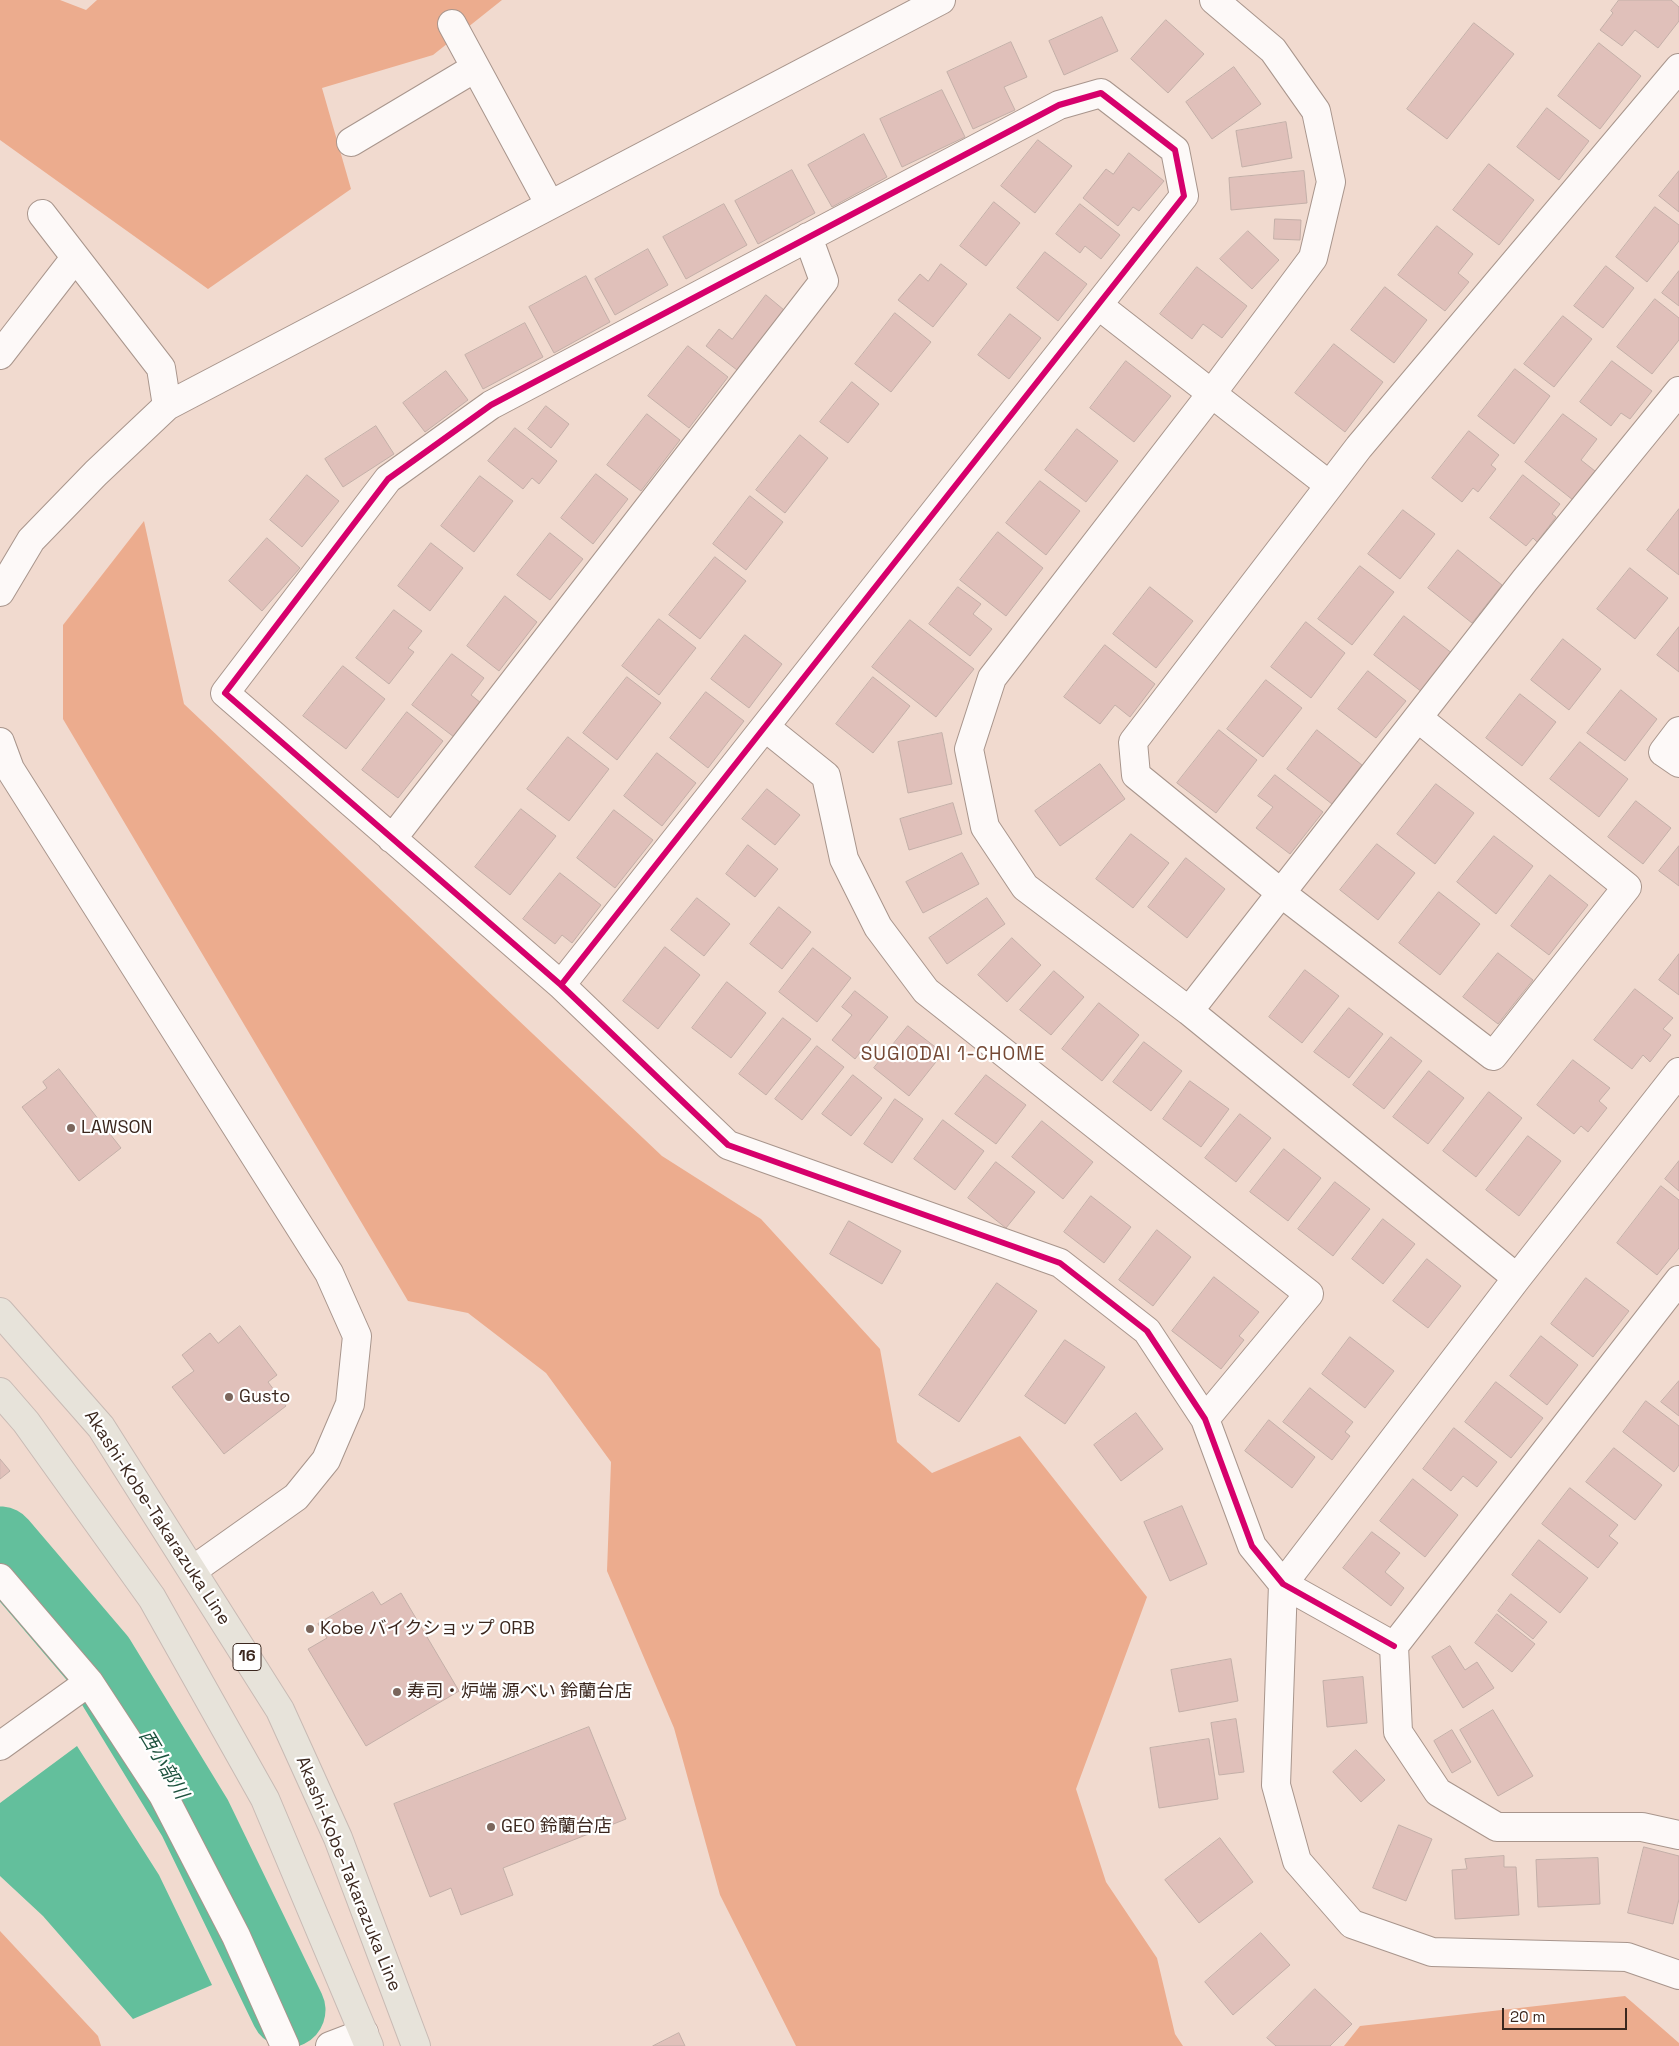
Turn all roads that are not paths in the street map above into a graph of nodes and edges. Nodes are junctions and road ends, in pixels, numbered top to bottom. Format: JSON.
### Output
{"nodes":[{"id":1,"x":941,"y":0,"type":"edge"},
{"id":2,"x":1214,"y":0,"type":"edge"},
{"id":3,"x":452,"y":24,"type":"dead end"},
{"id":4,"x":475,"y":68,"type":"junction"},
{"id":5,"x":1679,"y":68,"type":"edge"},
{"id":6,"x":351,"y":142,"type":"dead end"},
{"id":7,"x":550,"y":205,"type":"junction"},
{"id":8,"x":42,"y":214,"type":"dead end"},
{"id":9,"x":808,"y":237,"type":"junction"},
{"id":10,"x":75,"y":258,"type":"junction"},
{"id":11,"x":1098,"y":305,"type":"junction"},
{"id":12,"x":0,"y":355,"type":"edge"},
{"id":13,"x":1679,"y":391,"type":"edge"},
{"id":14,"x":1212,"y":393,"type":"junction"},
{"id":15,"x":167,"y":406,"type":"junction"},
{"id":16,"x":1330,"y":485,"type":"junction"},
{"id":17,"x":0,"y":592,"type":"edge"},
{"id":18,"x":1418,"y":718,"type":"junction"},
{"id":19,"x":765,"y":727,"type":"junction"},
{"id":20,"x":0,"y":742,"type":"edge"},
{"id":21,"x":392,"y":839,"type":"junction"},
{"id":22,"x":1281,"y":894,"type":"junction"},
{"id":23,"x":561,"y":985,"type":"junction"},
{"id":24,"x":1189,"y":1011,"type":"junction"},
{"id":25,"x":1679,"y":1072,"type":"edge"},
{"id":26,"x":1517,"y":1278,"type":"junction"},
{"id":27,"x":1679,"y":1280,"type":"edge"},
{"id":28,"x":0,"y":1312,"type":"edge"},
{"id":29,"x":0,"y":1392,"type":"edge"},
{"id":30,"x":1205,"y":1419,"type":"junction"},
{"id":31,"x":193,"y":1570,"type":"junction"},
{"id":32,"x":0,"y":1578,"type":"edge"},
{"id":33,"x":1283,"y":1584,"type":"junction"},
{"id":34,"x":1394,"y":1646,"type":"junction"},
{"id":35,"x":89,"y":1682,"type":"junction"},
{"id":36,"x":0,"y":1746,"type":"edge"},
{"id":37,"x":1679,"y":1835,"type":"edge"},
{"id":38,"x":1679,"y":1975,"type":"edge"},
{"id":39,"x":366,"y":2040,"type":"edge"},
{"id":40,"x":284,"y":2046,"type":"edge"},
{"id":41,"x":330,"y":2046,"type":"edge"},
{"id":42,"x":416,"y":2046,"type":"edge"}],
"edges":[{"from":1,"to":7,"type":"street"},
{"from":2,"to":14,"type":"street"},
{"from":3,"to":4,"type":"street"},
{"from":4,"to":6,"type":"street"},
{"from":4,"to":7,"type":"street"},
{"from":5,"to":16,"type":"street"},
{"from":7,"to":15,"type":"street"},
{"from":8,"to":10,"type":"street"},
{"from":9,"to":11,"type":"street"},
{"from":9,"to":21,"type":"street"},
{"from":9,"to":21,"type":"street"},
{"from":10,"to":12,"type":"street"},
{"from":10,"to":15,"type":"street"},
{"from":11,"to":14,"type":"street"},
{"from":11,"to":19,"type":"street"},
{"from":13,"to":18,"type":"street"},
{"from":14,"to":16,"type":"street"},
{"from":14,"to":24,"type":"street"},
{"from":15,"to":17,"type":"street"},
{"from":16,"to":22,"type":"street"},
{"from":18,"to":22,"type":"street"},
{"from":18,"to":22,"type":"street"},
{"from":19,"to":23,"type":"street"},
{"from":19,"to":30,"type":"street"},
{"from":20,"to":31,"type":"street"},
{"from":21,"to":23,"type":"street"},
{"from":22,"to":24,"type":"street"},
{"from":23,"to":30,"type":"street"},
{"from":24,"to":26,"type":"street"},
{"from":25,"to":26,"type":"street"},
{"from":26,"to":33,"type":"street"},
{"from":27,"to":34,"type":"street"},
{"from":28,"to":31,"type":"main road","name":"Akashi-Kobe-Takarazuka Line","number":"16"},
{"from":29,"to":39,"type":"main road"},
{"from":30,"to":33,"type":"street"},
{"from":31,"to":42,"type":"main road","name":"Akashi-Kobe-Takarazuka Line","number":"16"},
{"from":32,"to":35,"type":"street"},
{"from":33,"to":34,"type":"street"},
{"from":33,"to":38,"type":"street"},
{"from":34,"to":37,"type":"street"},
{"from":35,"to":36,"type":"street"},
{"from":35,"to":40,"type":"street"},
{"from":39,"to":41,"type":"street"}]}
